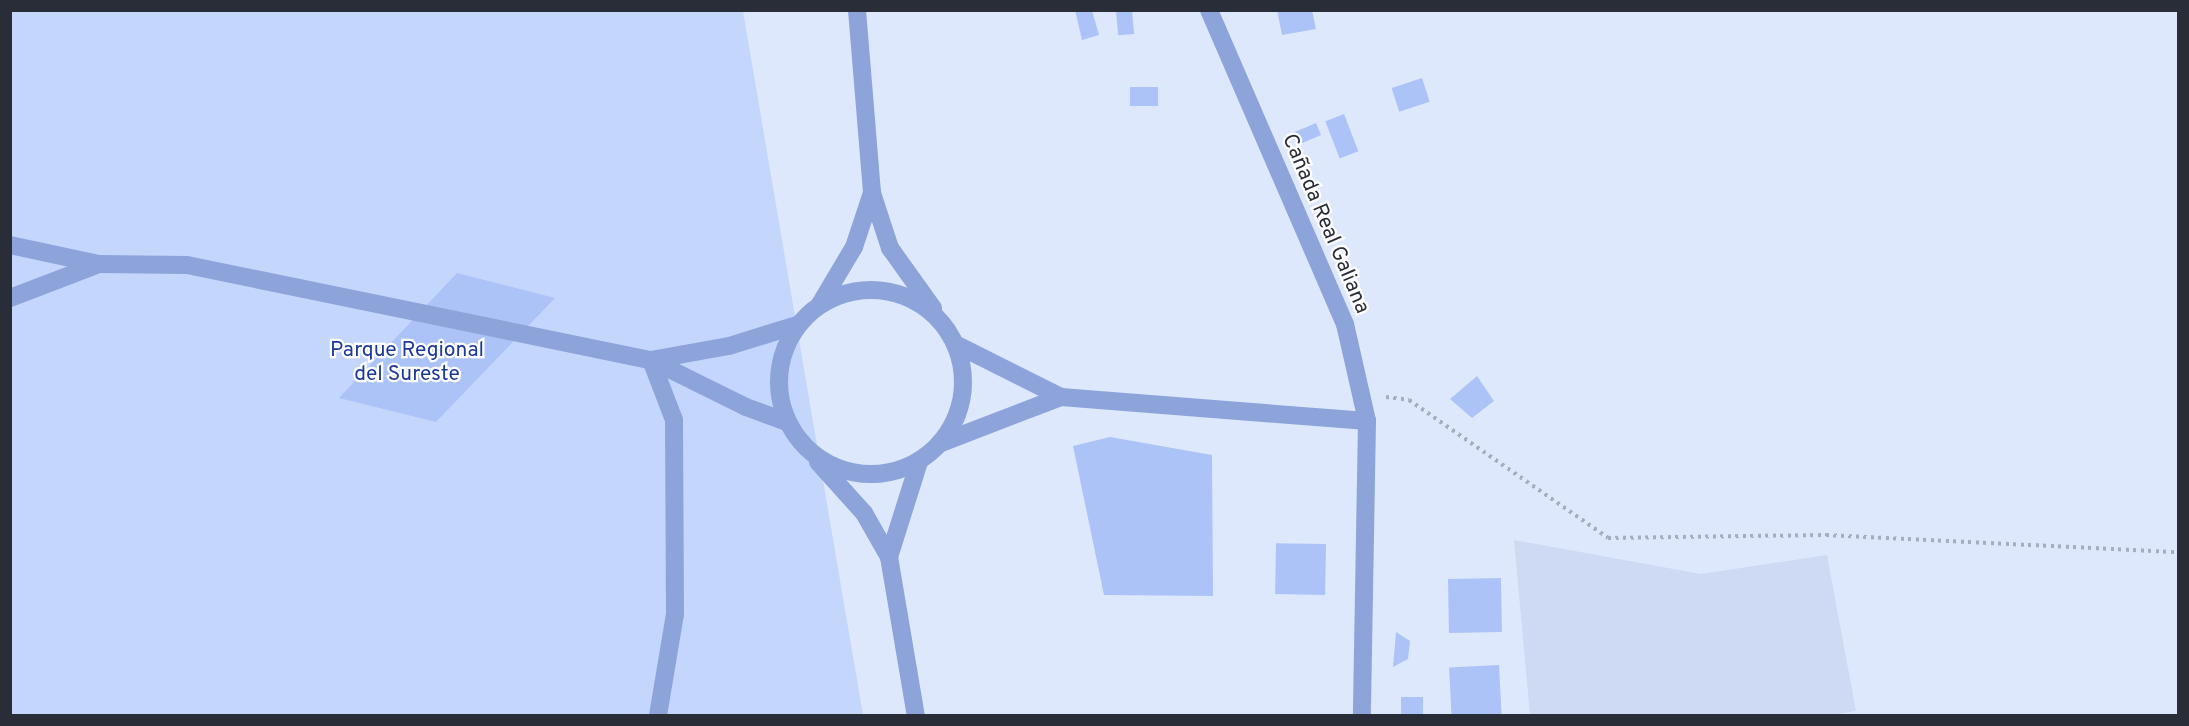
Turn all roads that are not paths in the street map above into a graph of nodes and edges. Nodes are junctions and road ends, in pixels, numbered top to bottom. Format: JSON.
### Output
{"nodes":[{"id":1,"x":857,"y":10,"type":"edge"},
{"id":2,"x":1209,"y":10,"type":"edge"},
{"id":3,"x":872,"y":193,"type":"junction"},
{"id":4,"x":10,"y":245,"type":"edge"},
{"id":5,"x":99,"y":264,"type":"junction"},
{"id":6,"x":10,"y":298,"type":"edge"},
{"id":7,"x":820,"y":304,"type":"junction"},
{"id":8,"x":938,"y":318,"type":"junction"},
{"id":9,"x":797,"y":325,"type":"junction"},
{"id":10,"x":957,"y":345,"type":"junction"},
{"id":11,"x":651,"y":360,"type":"junction"},
{"id":12,"x":1060,"y":398,"type":"junction"},
{"id":13,"x":1367,"y":421,"type":"junction"},
{"id":14,"x":787,"y":422,"type":"junction"},
{"id":15,"x":941,"y":442,"type":"junction"},
{"id":16,"x":804,"y":447,"type":"junction"},
{"id":17,"x":919,"y":462,"type":"junction"},
{"id":18,"x":889,"y":557,"type":"junction"},
{"id":19,"x":658,"y":716,"type":"edge"},
{"id":20,"x":916,"y":716,"type":"edge"},
{"id":21,"x":1362,"y":716,"type":"edge"}],
"edges":[{"from":1,"to":3,"type":"street"},
{"from":2,"to":13,"type":"street","name":"Cañada Real Galiana"},
{"from":3,"to":7,"type":"street"},
{"from":3,"to":8,"type":"street"},
{"from":4,"to":5,"type":"street"},
{"from":5,"to":6,"type":"street"},
{"from":5,"to":11,"type":"street"},
{"from":7,"to":8,"type":"street"},
{"from":7,"to":9,"type":"street"},
{"from":8,"to":10,"type":"street"},
{"from":9,"to":11,"type":"street"},
{"from":9,"to":14,"type":"street"},
{"from":10,"to":12,"type":"street"},
{"from":10,"to":15,"type":"street"},
{"from":11,"to":14,"type":"street"},
{"from":11,"to":19,"type":"street"},
{"from":12,"to":13,"type":"street"},
{"from":12,"to":15,"type":"street"},
{"from":13,"to":21,"type":"street","name":"Cañada Real Galiana"},
{"from":14,"to":16,"type":"street"},
{"from":15,"to":17,"type":"street"},
{"from":16,"to":17,"type":"street"},
{"from":16,"to":18,"type":"street"},
{"from":17,"to":18,"type":"street"},
{"from":18,"to":20,"type":"street"}]}
